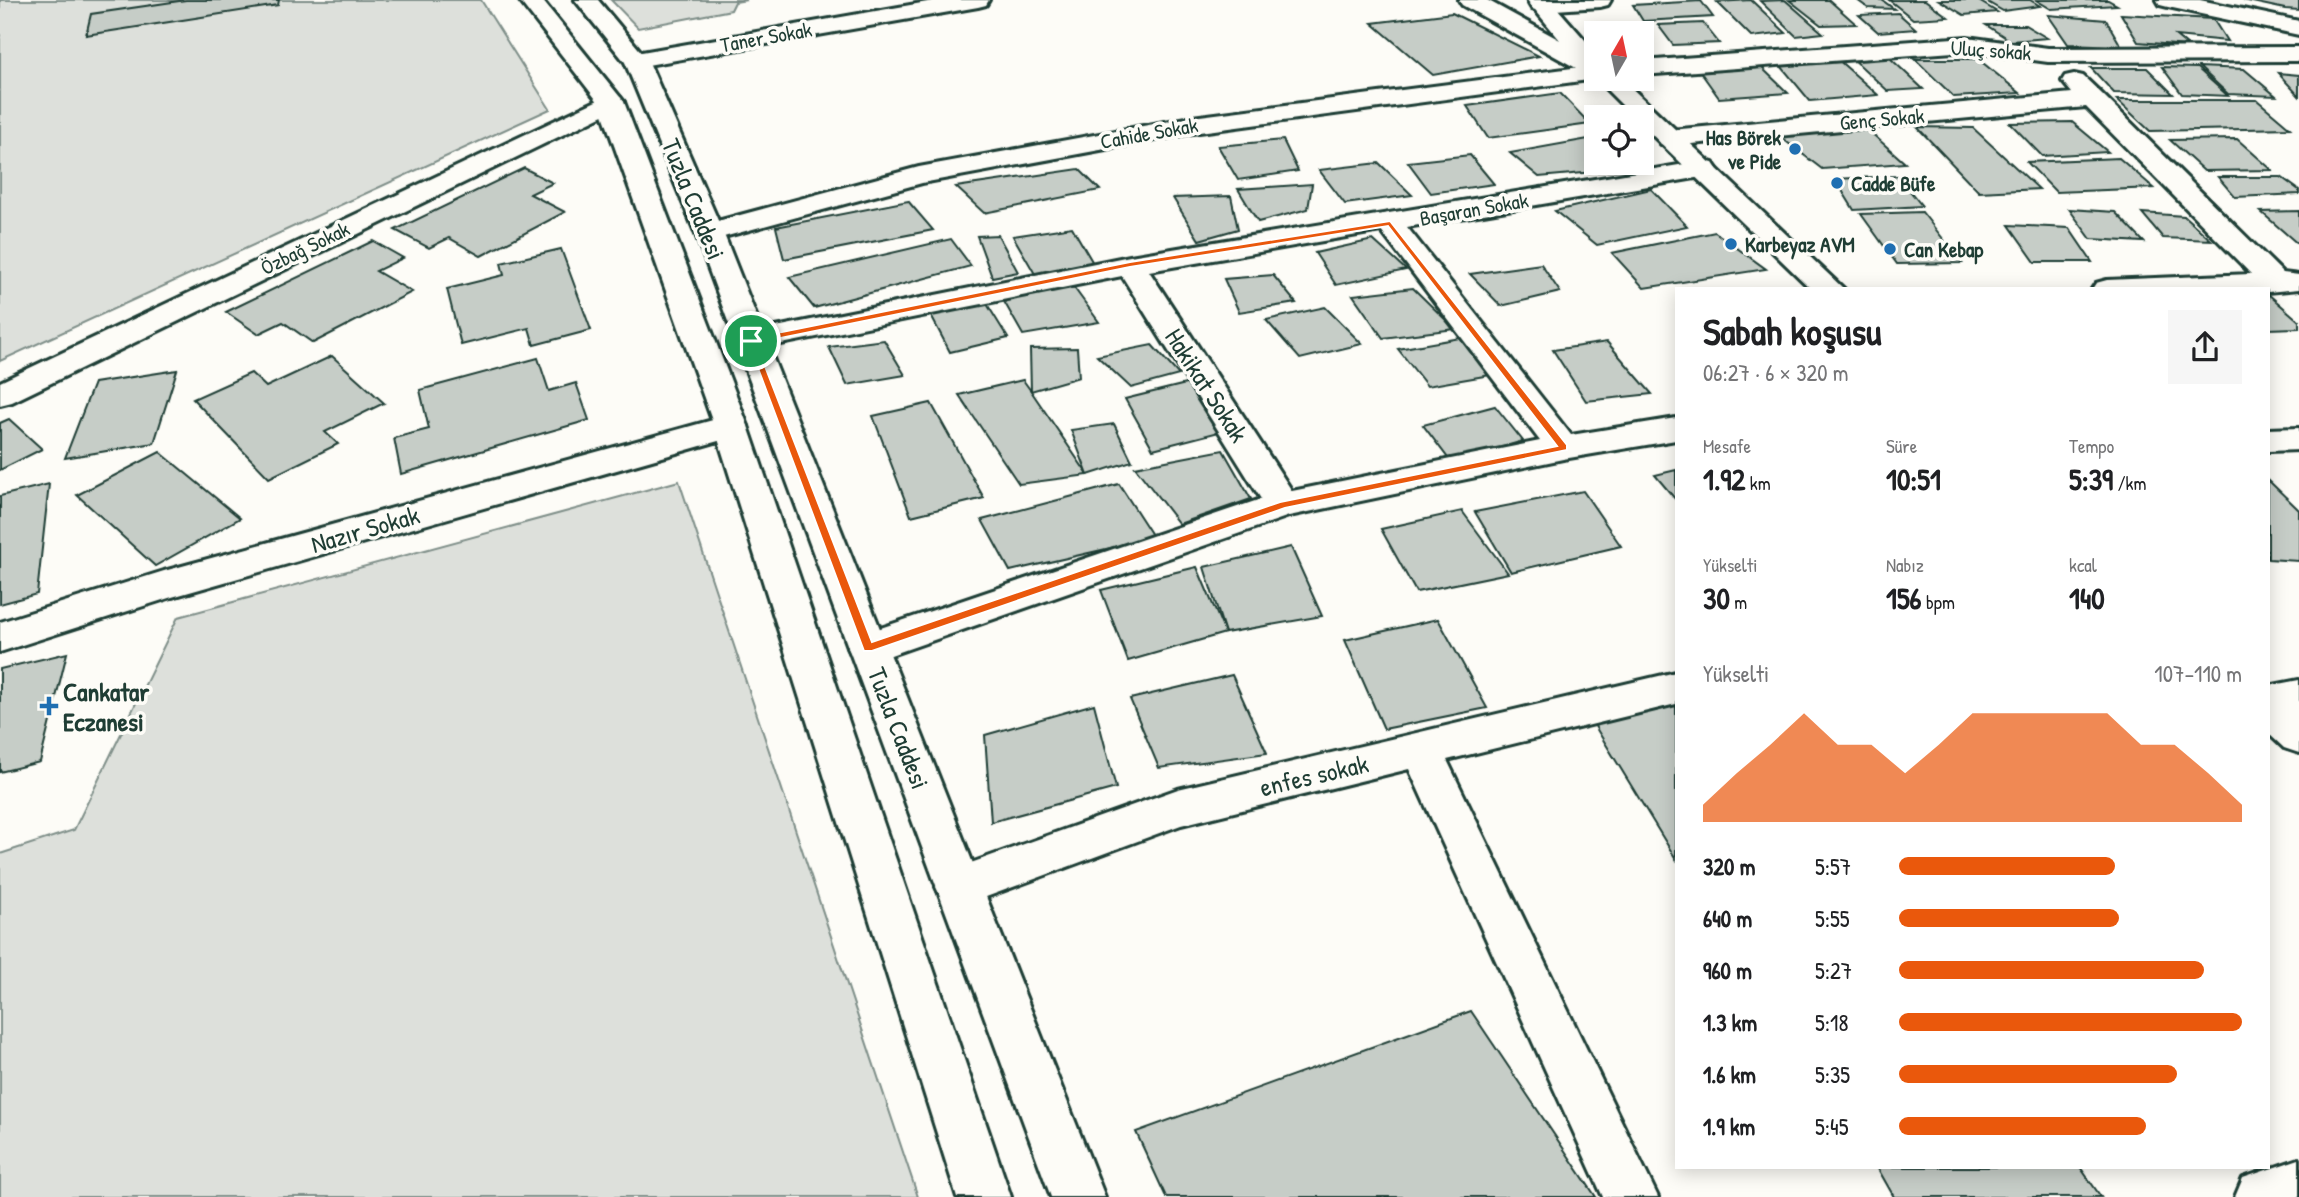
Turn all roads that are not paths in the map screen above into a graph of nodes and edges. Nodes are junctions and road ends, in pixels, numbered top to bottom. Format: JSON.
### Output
{"nodes":[{"id":1,"x":530,"y":0,"type":"edge"},
{"id":2,"x":586,"y":0,"type":"edge"},
{"id":3,"x":978,"y":0,"type":"edge"},
{"id":4,"x":1470,"y":0,"type":"edge"},
{"id":5,"x":1600,"y":0,"type":"edge"},
{"id":6,"x":2168,"y":0,"type":"edge"},
{"id":7,"x":1539,"y":2,"type":"edge"},
{"id":8,"x":2299,"y":28,"type":"edge"},
{"id":9,"x":2299,"y":54,"type":"edge"},
{"id":10,"x":1584,"y":55,"type":"edge"},
{"id":11,"x":2048,"y":55,"type":"junction"},
{"id":12,"x":636,"y":60,"type":"junction"},
{"id":13,"x":1584,"y":62,"type":"edge"},
{"id":14,"x":1654,"y":67,"type":"edge"},
{"id":15,"x":1584,"y":71,"type":"edge"},
{"id":16,"x":1621,"y":91,"type":"edge"},
{"id":17,"x":2093,"y":99,"type":"junction"},
{"id":18,"x":611,"y":102,"type":"junction"},
{"id":19,"x":1670,"y":138,"type":"junction"},
{"id":20,"x":1703,"y":169,"type":"junction"},
{"id":21,"x":1390,"y":223,"type":"junction"},
{"id":22,"x":709,"y":232,"type":"junction"},
{"id":23,"x":1130,"y":265,"type":"junction"},
{"id":24,"x":2287,"y":282,"type":"edge"},
{"id":25,"x":1827,"y":287,"type":"edge"},
{"id":26,"x":2158,"y":287,"type":"edge"},
{"id":27,"x":751,"y":341,"type":"junction"},
{"id":28,"x":0,"y":395,"type":"edge"},
{"id":29,"x":731,"y":426,"type":"junction"},
{"id":30,"x":1675,"y":429,"type":"edge"},
{"id":31,"x":2299,"y":439,"type":"edge"},
{"id":32,"x":2270,"y":440,"type":"edge"},
{"id":33,"x":1563,"y":448,"type":"junction"},
{"id":34,"x":1283,"y":505,"type":"junction"},
{"id":35,"x":0,"y":637,"type":"edge"},
{"id":36,"x":868,"y":648,"type":"junction"},
{"id":37,"x":1675,"y":688,"type":"edge"},
{"id":38,"x":2299,"y":696,"type":"edge"},
{"id":39,"x":2270,"y":703,"type":"edge"},
{"id":40,"x":2270,"y":706,"type":"edge"},
{"id":41,"x":2299,"y":736,"type":"edge"},
{"id":42,"x":1421,"y":749,"type":"junction"},
{"id":43,"x":959,"y":887,"type":"junction"},
{"id":44,"x":2299,"y":1186,"type":"edge"},
{"id":45,"x":984,"y":1197,"type":"edge"},
{"id":46,"x":1078,"y":1197,"type":"edge"},
{"id":47,"x":1631,"y":1197,"type":"edge"},
{"id":48,"x":2262,"y":1197,"type":"edge"}],
"edges":[{"from":1,"to":18,"type":"street","name":"Tuzla Caddesi"},
{"from":2,"to":12,"type":"street","name":"Tuzla Caddesi"},
{"from":3,"to":12,"type":"street","name":"Taner Sokak"},
{"from":4,"to":13,"type":"street"},
{"from":5,"to":7,"type":"street"},
{"from":6,"to":8,"type":"street"},
{"from":7,"to":10,"type":"street"},
{"from":9,"to":11,"type":"street","name":"Uluç sokak"},
{"from":11,"to":14,"type":"street","name":"Uluç sokak"},
{"from":11,"to":17,"type":"street"},
{"from":12,"to":22,"type":"street","name":"Tuzla Caddesi"},
{"from":15,"to":22,"type":"street","name":"Cahide Sokak"},
{"from":16,"to":19,"type":"street"},
{"from":17,"to":19,"type":"street","name":"Genç Sokak"},
{"from":17,"to":24,"type":"street"},
{"from":18,"to":28,"type":"street","name":"Özbağ Sokak"},
{"from":18,"to":29,"type":"street","name":"Tuzla Caddesi"},
{"from":19,"to":20,"type":"street"},
{"from":20,"to":21,"type":"street","name":"Başaran Sokak"},
{"from":20,"to":25,"type":"street"},
{"from":21,"to":23,"type":"street","name":"Başaran Sokak"},
{"from":21,"to":33,"type":"street"},
{"from":22,"to":27,"type":"street","name":"Tuzla Caddesi"},
{"from":23,"to":27,"type":"street","name":"Başaran Sokak"},
{"from":23,"to":34,"type":"street","name":"Hakikat Sokak"},
{"from":24,"to":26,"type":"street"},
{"from":27,"to":36,"type":"street","name":"Tuzla Caddesi"},
{"from":29,"to":35,"type":"street","name":"Nazır Sokak"},
{"from":29,"to":45,"type":"street","name":"Tuzla Caddesi"},
{"from":30,"to":33,"type":"street"},
{"from":31,"to":32,"type":"street"},
{"from":33,"to":34,"type":"street"},
{"from":34,"to":36,"type":"street"},
{"from":36,"to":43,"type":"street","name":"Tuzla Caddesi"},
{"from":37,"to":42,"type":"street","name":"enfes sokak"},
{"from":38,"to":39,"type":"street"},
{"from":40,"to":41,"type":"street"},
{"from":42,"to":43,"type":"street","name":"enfes sokak"},
{"from":42,"to":47,"type":"street"},
{"from":43,"to":46,"type":"street","name":"Tuzla Caddesi"},
{"from":44,"to":48,"type":"street"}]}
